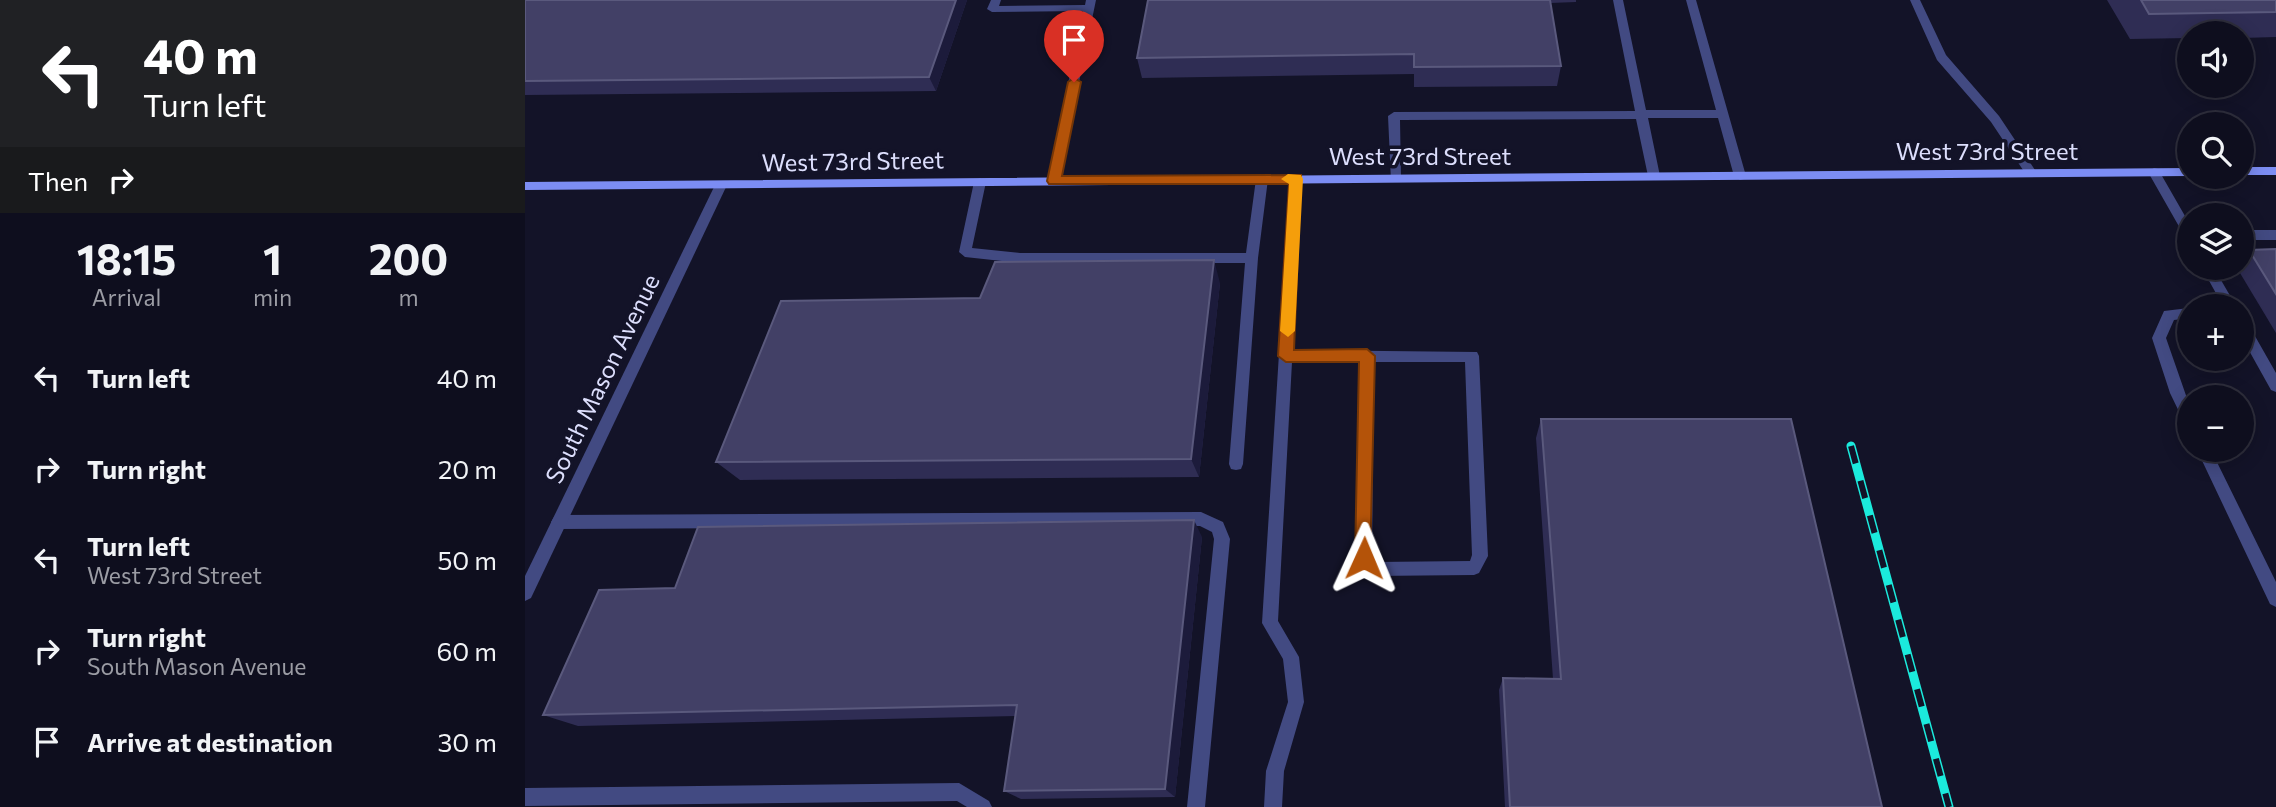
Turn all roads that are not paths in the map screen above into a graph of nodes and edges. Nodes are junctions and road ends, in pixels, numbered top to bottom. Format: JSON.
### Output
{"nodes":[{"id":1,"x":996,"y":0,"type":"edge"},
{"id":2,"x":1618,"y":0,"type":"edge"},
{"id":3,"x":1691,"y":0,"type":"edge"},
{"id":4,"x":1915,"y":0,"type":"edge"},
{"id":5,"x":1090,"y":4,"type":"edge"},
{"id":6,"x":1722,"y":114,"type":"junction"},
{"id":7,"x":1641,"y":115,"type":"junction"},
{"id":8,"x":2276,"y":171,"type":"edge"},
{"id":9,"x":2154,"y":172,"type":"junction"},
{"id":10,"x":2177,"y":172,"type":"edge"},
{"id":11,"x":2254,"y":172,"type":"edge"},
{"id":12,"x":2031,"y":173,"type":"junction"},
{"id":13,"x":1654,"y":176,"type":"junction"},
{"id":14,"x":1740,"y":176,"type":"junction"},
{"id":15,"x":1395,"y":178,"type":"junction"},
{"id":16,"x":1262,"y":179,"type":"junction"},
{"id":17,"x":1296,"y":179,"type":"junction"},
{"id":18,"x":1054,"y":181,"type":"junction"},
{"id":19,"x":980,"y":182,"type":"junction"},
{"id":20,"x":721,"y":185,"type":"junction"},
{"id":21,"x":525,"y":186,"type":"edge"},
{"id":22,"x":2177,"y":213,"type":"edge"},
{"id":23,"x":2276,"y":234,"type":"edge"},
{"id":24,"x":2254,"y":235,"type":"edge"},
{"id":25,"x":1252,"y":258,"type":"junction"},
{"id":26,"x":2177,"y":314,"type":"edge"},
{"id":27,"x":2254,"y":347,"type":"edge"},
{"id":28,"x":1286,"y":356,"type":"junction"},
{"id":29,"x":1367,"y":356,"type":"junction"},
{"id":30,"x":2276,"y":386,"type":"edge"},
{"id":31,"x":2177,"y":393,"type":"edge"},
{"id":32,"x":2210,"y":462,"type":"edge"},
{"id":33,"x":1236,"y":464,"type":"dead end"},
{"id":34,"x":559,"y":522,"type":"junction"},
{"id":35,"x":525,"y":593,"type":"edge"},
{"id":36,"x":2276,"y":599,"type":"edge"},
{"id":37,"x":525,"y":797,"type":"edge"},
{"id":38,"x":983,"y":807,"type":"edge"},
{"id":39,"x":1196,"y":807,"type":"edge"},
{"id":40,"x":1273,"y":807,"type":"edge"}],
"edges":[{"from":1,"to":5,"type":"street"},
{"from":2,"to":7,"type":"street"},
{"from":3,"to":6,"type":"street"},
{"from":4,"to":12,"type":"street"},
{"from":5,"to":18,"type":"street"},
{"from":6,"to":7,"type":"street"},
{"from":6,"to":14,"type":"street"},
{"from":7,"to":13,"type":"street"},
{"from":7,"to":15,"type":"street"},
{"from":8,"to":11,"type":"street"},
{"from":9,"to":10,"type":"street","name":"West 73rd Street"},
{"from":9,"to":12,"type":"street","name":"West 73rd Street"},
{"from":9,"to":22,"type":"street"},
{"from":12,"to":14,"type":"street","name":"West 73rd Street"},
{"from":13,"to":14,"type":"street","name":"West 73rd Street"},
{"from":13,"to":15,"type":"street","name":"West 73rd Street"},
{"from":15,"to":17,"type":"street","name":"West 73rd Street"},
{"from":16,"to":17,"type":"street","name":"West 73rd Street"},
{"from":16,"to":18,"type":"street","name":"West 73rd Street"},
{"from":16,"to":25,"type":"street"},
{"from":17,"to":28,"type":"street"},
{"from":18,"to":19,"type":"street","name":"West 73rd Street"},
{"from":19,"to":20,"type":"street","name":"West 73rd Street"},
{"from":19,"to":25,"type":"street"},
{"from":20,"to":21,"type":"street","name":"West 73rd Street"},
{"from":20,"to":34,"type":"street","name":"South Mason Avenue"},
{"from":23,"to":24,"type":"street"},
{"from":25,"to":33,"type":"street"},
{"from":26,"to":31,"type":"street"},
{"from":27,"to":30,"type":"street"},
{"from":28,"to":29,"type":"street"},
{"from":28,"to":40,"type":"street"},
{"from":29,"to":29,"type":"street"},
{"from":32,"to":36,"type":"street"},
{"from":34,"to":35,"type":"street","name":"South Mason Avenue"},
{"from":34,"to":39,"type":"street"},
{"from":37,"to":38,"type":"street"}]}
